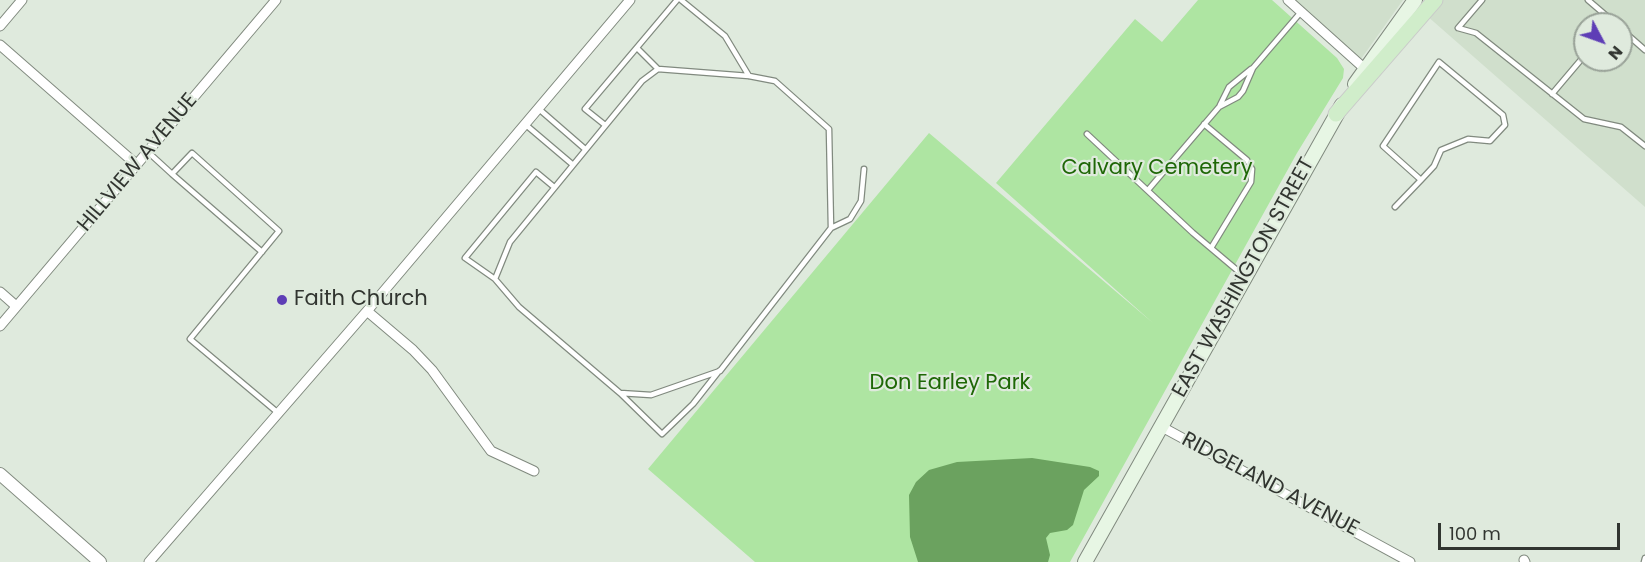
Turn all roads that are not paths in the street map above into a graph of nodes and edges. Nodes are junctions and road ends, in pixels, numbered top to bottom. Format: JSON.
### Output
{"nodes":[{"id":1,"x":22,"y":0,"type":"edge"},
{"id":2,"x":276,"y":0,"type":"edge"},
{"id":3,"x":630,"y":0,"type":"edge"},
{"id":4,"x":679,"y":0,"type":"edge"},
{"id":5,"x":1287,"y":0,"type":"edge"},
{"id":6,"x":1415,"y":0,"type":"edge"},
{"id":7,"x":1435,"y":0,"type":"edge"},
{"id":8,"x":1482,"y":0,"type":"edge"},
{"id":9,"x":1588,"y":0,"type":"edge"},
{"id":10,"x":1301,"y":12,"type":"junction"},
{"id":11,"x":1601,"y":12,"type":"edge"},
{"id":12,"x":0,"y":26,"type":"edge"},
{"id":13,"x":1633,"y":40,"type":"edge"},
{"id":14,"x":0,"y":45,"type":"edge"},
{"id":15,"x":637,"y":48,"type":"junction"},
{"id":16,"x":1645,"y":50,"type":"edge"},
{"id":17,"x":1253,"y":68,"type":"junction"},
{"id":18,"x":658,"y":69,"type":"junction"},
{"id":19,"x":1365,"y":69,"type":"junction"},
{"id":20,"x":1573,"y":69,"type":"edge"},
{"id":21,"x":749,"y":76,"type":"junction"},
{"id":22,"x":1552,"y":94,"type":"junction"},
{"id":23,"x":1219,"y":107,"type":"junction"},
{"id":24,"x":539,"y":109,"type":"junction"},
{"id":25,"x":1336,"y":114,"type":"junction"},
{"id":26,"x":1204,"y":124,"type":"junction"},
{"id":27,"x":526,"y":125,"type":"junction"},
{"id":28,"x":605,"y":125,"type":"junction"},
{"id":29,"x":1087,"y":134,"type":"dead end"},
{"id":30,"x":1645,"y":146,"type":"edge"},
{"id":31,"x":585,"y":149,"type":"junction"},
{"id":32,"x":148,"y":152,"type":"junction"},
{"id":33,"x":572,"y":164,"type":"junction"},
{"id":34,"x":137,"y":165,"type":"junction"},
{"id":35,"x":864,"y":169,"type":"dead end"},
{"id":36,"x":172,"y":174,"type":"junction"},
{"id":37,"x":1421,"y":180,"type":"junction"},
{"id":38,"x":554,"y":187,"type":"junction"},
{"id":39,"x":1148,"y":189,"type":"junction"},
{"id":40,"x":1395,"y":207,"type":"dead end"},
{"id":41,"x":831,"y":228,"type":"junction"},
{"id":42,"x":1211,"y":248,"type":"junction"},
{"id":43,"x":262,"y":252,"type":"junction"},
{"id":44,"x":1244,"y":276,"type":"junction"},
{"id":45,"x":495,"y":279,"type":"junction"},
{"id":46,"x":0,"y":292,"type":"edge"},
{"id":47,"x":16,"y":306,"type":"junction"},
{"id":48,"x":367,"y":311,"type":"junction"},
{"id":49,"x":0,"y":326,"type":"edge"},
{"id":50,"x":720,"y":370,"type":"junction"},
{"id":51,"x":620,"y":393,"type":"junction"},
{"id":52,"x":277,"y":412,"type":"junction"},
{"id":53,"x":1162,"y":427,"type":"junction"},
{"id":54,"x":534,"y":471,"type":"dead end"},
{"id":55,"x":0,"y":474,"type":"edge"},
{"id":56,"x":100,"y":562,"type":"edge"},
{"id":57,"x":149,"y":562,"type":"edge"},
{"id":58,"x":1085,"y":562,"type":"edge"},
{"id":59,"x":1410,"y":562,"type":"edge"}],
"edges":[{"from":1,"to":12,"type":"street"},
{"from":2,"to":32,"type":"street","name":"HILLVIEW AVENUE"},
{"from":3,"to":24,"type":"street"},
{"from":4,"to":15,"type":"lane"},
{"from":4,"to":21,"type":"lane"},
{"from":5,"to":10,"type":"street"},
{"from":6,"to":19,"type":"main road","name":"EAST WASHINGTON STREET"},
{"from":7,"to":25,"type":"main road"},
{"from":8,"to":22,"type":"lane"},
{"from":9,"to":11,"type":"lane"},
{"from":10,"to":17,"type":"lane"},
{"from":10,"to":19,"type":"street"},
{"from":13,"to":16,"type":"lane"},
{"from":14,"to":34,"type":"street"},
{"from":15,"to":18,"type":"lane"},
{"from":15,"to":28,"type":"lane"},
{"from":17,"to":23,"type":"lane"},
{"from":17,"to":23,"type":"lane"},
{"from":18,"to":21,"type":"lane"},
{"from":18,"to":28,"type":"lane"},
{"from":19,"to":25,"type":"main road","name":"EAST WASHINGTON STREET"},
{"from":20,"to":22,"type":"lane"},
{"from":21,"to":41,"type":"lane"},
{"from":22,"to":30,"type":"lane"},
{"from":23,"to":26,"type":"lane"},
{"from":24,"to":27,"type":"street"},
{"from":24,"to":31,"type":"lane"},
{"from":25,"to":44,"type":"main road","name":"EAST WASHINGTON STREET"},
{"from":26,"to":39,"type":"lane"},
{"from":26,"to":42,"type":"lane"},
{"from":27,"to":33,"type":"lane"},
{"from":27,"to":48,"type":"street"},
{"from":28,"to":31,"type":"lane"},
{"from":29,"to":39,"type":"lane"},
{"from":31,"to":33,"type":"lane"},
{"from":32,"to":34,"type":"street","name":"HILLVIEW AVENUE"},
{"from":32,"to":36,"type":"lane"},
{"from":33,"to":38,"type":"lane"},
{"from":34,"to":47,"type":"street","name":"HILLVIEW AVENUE"},
{"from":35,"to":41,"type":"lane"},
{"from":36,"to":43,"type":"lane"},
{"from":36,"to":43,"type":"lane"},
{"from":37,"to":37,"type":"lane"},
{"from":37,"to":40,"type":"lane"},
{"from":38,"to":45,"type":"lane"},
{"from":38,"to":45,"type":"lane"},
{"from":39,"to":42,"type":"lane"},
{"from":41,"to":50,"type":"lane"},
{"from":42,"to":44,"type":"lane"},
{"from":43,"to":52,"type":"lane"},
{"from":44,"to":53,"type":"main road","name":"EAST WASHINGTON STREET"},
{"from":45,"to":51,"type":"lane"},
{"from":46,"to":47,"type":"street"},
{"from":47,"to":49,"type":"street","name":"HILLVIEW AVENUE"},
{"from":48,"to":52,"type":"street"},
{"from":48,"to":54,"type":"street"},
{"from":50,"to":51,"type":"lane"},
{"from":50,"to":51,"type":"lane"},
{"from":52,"to":57,"type":"street"},
{"from":53,"to":58,"type":"main road","name":"EAST WASHINGTON STREET"},
{"from":53,"to":59,"type":"street","name":"RIDGELAND AVENUE"},
{"from":55,"to":56,"type":"street"}]}
